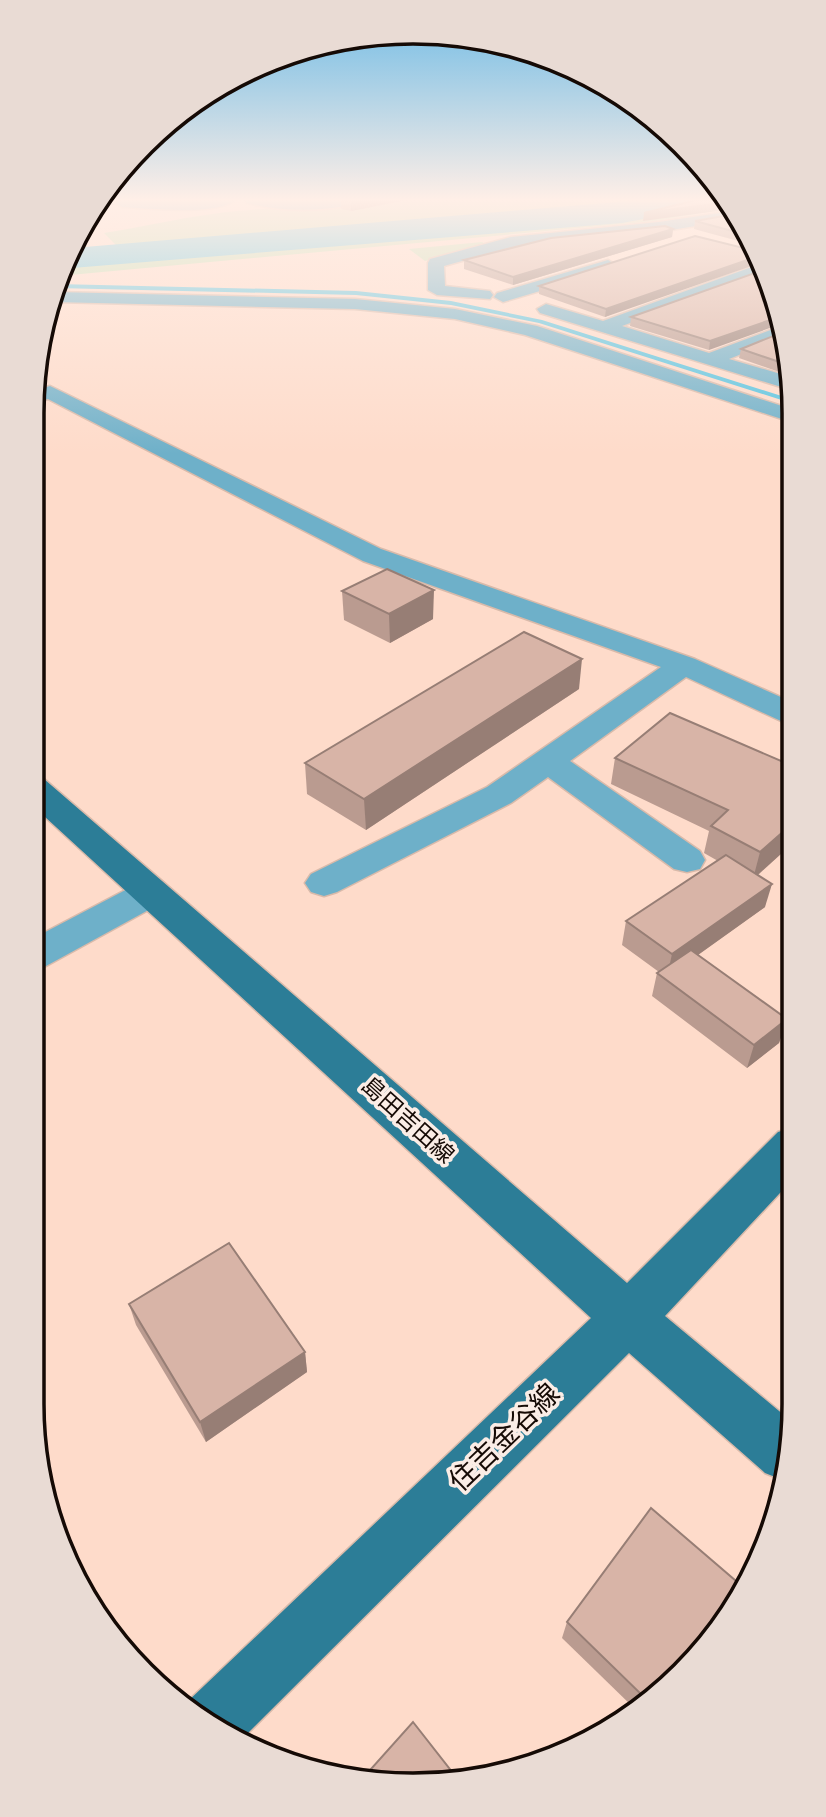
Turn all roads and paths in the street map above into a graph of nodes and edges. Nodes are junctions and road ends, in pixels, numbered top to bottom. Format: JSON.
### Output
{"nodes":[{"id":1,"x":437,"y":285,"type":"edge"},
{"id":2,"x":543,"y":285,"type":"edge"},
{"id":3,"x":720,"y":285,"type":"edge"},
{"id":4,"x":437,"y":290,"type":"junction"},
{"id":5,"x":62,"y":297,"type":"edge"},
{"id":6,"x":503,"y":297,"type":"junction"},
{"id":7,"x":418,"y":310,"type":"junction"},
{"id":8,"x":606,"y":326,"type":"junction"},
{"id":9,"x":774,"y":335,"type":"edge"},
{"id":10,"x":711,"y":359,"type":"junction"},
{"id":11,"x":780,"y":381,"type":"edge"},
{"id":12,"x":45,"y":394,"type":"edge"},
{"id":13,"x":782,"y":413,"type":"edge"},
{"id":14,"x":684,"y":665,"type":"junction"},
{"id":15,"x":782,"y":709,"type":"edge"},
{"id":16,"x":548,"y":761,"type":"junction"},
{"id":17,"x":44,"y":798,"type":"edge"},
{"id":18,"x":687,"y":860,"type":"dead end"},
{"id":19,"x":324,"y":883,"type":"dead end"},
{"id":20,"x":150,"y":893,"type":"junction"},
{"id":21,"x":44,"y":950,"type":"edge"},
{"id":22,"x":782,"y":1158,"type":"edge"},
{"id":23,"x":628,"y":1318,"type":"junction"},
{"id":24,"x":779,"y":1448,"type":"edge"},
{"id":25,"x":217,"y":1717,"type":"edge"}],
"edges":[{"from":1,"to":4,"type":"street"},
{"from":2,"to":6,"type":"street"},
{"from":3,"to":8,"type":"street"},
{"from":4,"to":6,"type":"street"},
{"from":4,"to":7,"type":"street"},
{"from":5,"to":7,"type":"street"},
{"from":6,"to":8,"type":"street"},
{"from":7,"to":13,"type":"street"},
{"from":8,"to":10,"type":"street"},
{"from":9,"to":10,"type":"street"},
{"from":10,"to":11,"type":"street"},
{"from":12,"to":14,"type":"street"},
{"from":14,"to":15,"type":"street"},
{"from":14,"to":16,"type":"street"},
{"from":16,"to":18,"type":"street"},
{"from":16,"to":19,"type":"street"},
{"from":17,"to":20,"type":"main road","name":"島田吉田線"},
{"from":20,"to":21,"type":"street"},
{"from":20,"to":23,"type":"main road","name":"島田吉田線"},
{"from":22,"to":23,"type":"main road","name":"住吉金谷線"},
{"from":23,"to":24,"type":"main road","name":"島田吉田線"},
{"from":23,"to":25,"type":"main road","name":"住吉金谷線"}]}
